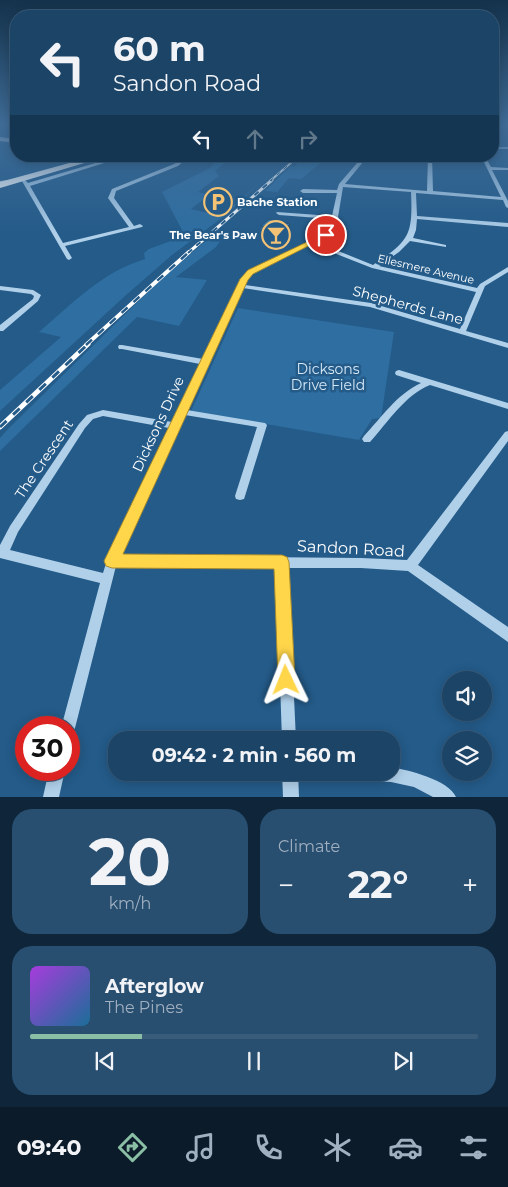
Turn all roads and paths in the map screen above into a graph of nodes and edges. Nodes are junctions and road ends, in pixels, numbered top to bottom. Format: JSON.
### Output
{"nodes":[{"id":1,"x":86,"y":162,"type":"edge"},
{"id":2,"x":102,"y":162,"type":"edge"},
{"id":3,"x":181,"y":162,"type":"edge"},
{"id":4,"x":361,"y":162,"type":"edge"},
{"id":5,"x":429,"y":162,"type":"edge"},
{"id":6,"x":486,"y":162,"type":"edge"},
{"id":7,"x":488,"y":168,"type":"junction"},
{"id":8,"x":508,"y":169,"type":"edge"},
{"id":9,"x":26,"y":182,"type":"junction"},
{"id":10,"x":0,"y":184,"type":"edge"},
{"id":11,"x":341,"y":185,"type":"junction"},
{"id":12,"x":498,"y":190,"type":"junction"},
{"id":13,"x":508,"y":190,"type":"edge"},
{"id":14,"x":304,"y":191,"type":"dead end"},
{"id":15,"x":413,"y":191,"type":"junction"},
{"id":16,"x":338,"y":192,"type":"junction"},
{"id":17,"x":430,"y":192,"type":"junction"},
{"id":18,"x":504,"y":199,"type":"junction"},
{"id":19,"x":508,"y":206,"type":"edge"},
{"id":20,"x":279,"y":213,"type":"dead end"},
{"id":21,"x":415,"y":217,"type":"junction"},
{"id":22,"x":336,"y":218,"type":"junction"},
{"id":23,"x":508,"y":225,"type":"edge"},
{"id":24,"x":136,"y":227,"type":"joint"},
{"id":25,"x":411,"y":238,"type":"junction"},
{"id":26,"x":312,"y":243,"type":"junction"},
{"id":27,"x":61,"y":244,"type":"junction"},
{"id":28,"x":444,"y":246,"type":"dead end"},
{"id":29,"x":69,"y":258,"type":"dead end"},
{"id":30,"x":374,"y":268,"type":"junction"},
{"id":31,"x":508,"y":270,"type":"edge"},
{"id":32,"x":241,"y":286,"type":"junction"},
{"id":33,"x":0,"y":288,"type":"edge"},
{"id":34,"x":480,"y":291,"type":"junction"},
{"id":35,"x":0,"y":329,"type":"edge"},
{"id":36,"x":462,"y":332,"type":"junction"},
{"id":37,"x":508,"y":346,"type":"edge"},
{"id":38,"x":122,"y":347,"type":"dead end"},
{"id":39,"x":206,"y":362,"type":"junction"},
{"id":40,"x":398,"y":373,"type":"dead end"},
{"id":41,"x":433,"y":382,"type":"junction"},
{"id":42,"x":508,"y":406,"type":"edge"},
{"id":43,"x":183,"y":412,"type":"junction"},
{"id":44,"x":176,"y":426,"type":"junction"},
{"id":45,"x":508,"y":434,"type":"edge"},
{"id":46,"x":367,"y":439,"type":"dead end"},
{"id":47,"x":240,"y":496,"type":"dead end"},
{"id":48,"x":1,"y":553,"type":"edge"},
{"id":49,"x":112,"y":561,"type":"junction"},
{"id":50,"x":282,"y":562,"type":"junction"},
{"id":51,"x":410,"y":566,"type":"junction"},
{"id":52,"x":105,"y":579,"type":"junction"},
{"id":53,"x":508,"y":635,"type":"edge"},
{"id":54,"x":71,"y":716,"type":"edge"},
{"id":55,"x":289,"y":731,"type":"edge"},
{"id":56,"x":400,"y":775,"type":"edge"},
{"id":57,"x":55,"y":781,"type":"edge"},
{"id":58,"x":290,"y":781,"type":"edge"},
{"id":59,"x":51,"y":797,"type":"edge"},
{"id":60,"x":291,"y":797,"type":"edge"},
{"id":61,"x":448,"y":797,"type":"edge"}],
"edges":[{"from":1,"to":9,"type":"highway"},
{"from":2,"to":9,"type":"street"},
{"from":3,"to":24,"type":"street"},
{"from":4,"to":11,"type":"street"},
{"from":5,"to":17,"type":"street"},
{"from":6,"to":7,"type":"street"},
{"from":7,"to":8,"type":"street"},
{"from":7,"to":12,"type":"street"},
{"from":9,"to":10,"type":"highway"},
{"from":9,"to":27,"type":"street"},
{"from":11,"to":15,"type":"street"},
{"from":11,"to":16,"type":"street"},
{"from":12,"to":13,"type":"street"},
{"from":12,"to":18,"type":"street"},
{"from":14,"to":16,"type":"street"},
{"from":15,"to":17,"type":"street"},
{"from":15,"to":21,"type":"street"},
{"from":16,"to":22,"type":"street"},
{"from":17,"to":18,"type":"street"},
{"from":18,"to":19,"type":"street"},
{"from":20,"to":22,"type":"street"},
{"from":21,"to":23,"type":"street"},
{"from":21,"to":25,"type":"street"},
{"from":22,"to":26,"type":"street","name":"Dicksons Drive"},
{"from":24,"to":27,"type":"street"},
{"from":25,"to":28,"type":"street"},
{"from":25,"to":30,"type":"street"},
{"from":26,"to":30,"type":"street","name":"Ellesmere Avenue"},
{"from":26,"to":32,"type":"street","name":"Dicksons Drive"},
{"from":27,"to":29,"type":"street"},
{"from":30,"to":34,"type":"street","name":"Ellesmere Avenue"},
{"from":31,"to":34,"type":"street"},
{"from":32,"to":36,"type":"street","name":"Shepherds Lane"},
{"from":32,"to":39,"type":"street","name":"Dicksons Drive"},
{"from":33,"to":35,"type":"street"},
{"from":34,"to":36,"type":"street"},
{"from":36,"to":37,"type":"street","name":"Shepherds Lane"},
{"from":38,"to":39,"type":"street"},
{"from":39,"to":43,"type":"street","name":"Dicksons Drive"},
{"from":40,"to":41,"type":"street"},
{"from":41,"to":42,"type":"street"},
{"from":41,"to":46,"type":"street"},
{"from":43,"to":44,"type":"street","name":"Dicksons Drive"},
{"from":43,"to":47,"type":"street"},
{"from":44,"to":48,"type":"street","name":"The Crescent"},
{"from":44,"to":49,"type":"street","name":"Dicksons Drive"},
{"from":45,"to":51,"type":"street"},
{"from":48,"to":52,"type":"street","name":"The Crescent"},
{"from":49,"to":50,"type":"street","name":"Sandon Road"},
{"from":49,"to":52,"type":"street","name":"Dicksons Drive"},
{"from":50,"to":51,"type":"street","name":"Sandon Road"},
{"from":50,"to":55,"type":"street"},
{"from":51,"to":53,"type":"street","name":"Sandon Road"},
{"from":52,"to":54,"type":"street","name":"Dicksons Drive"},
{"from":56,"to":61,"type":"street"},
{"from":57,"to":59,"type":"street"},
{"from":58,"to":60,"type":"street"}]}
